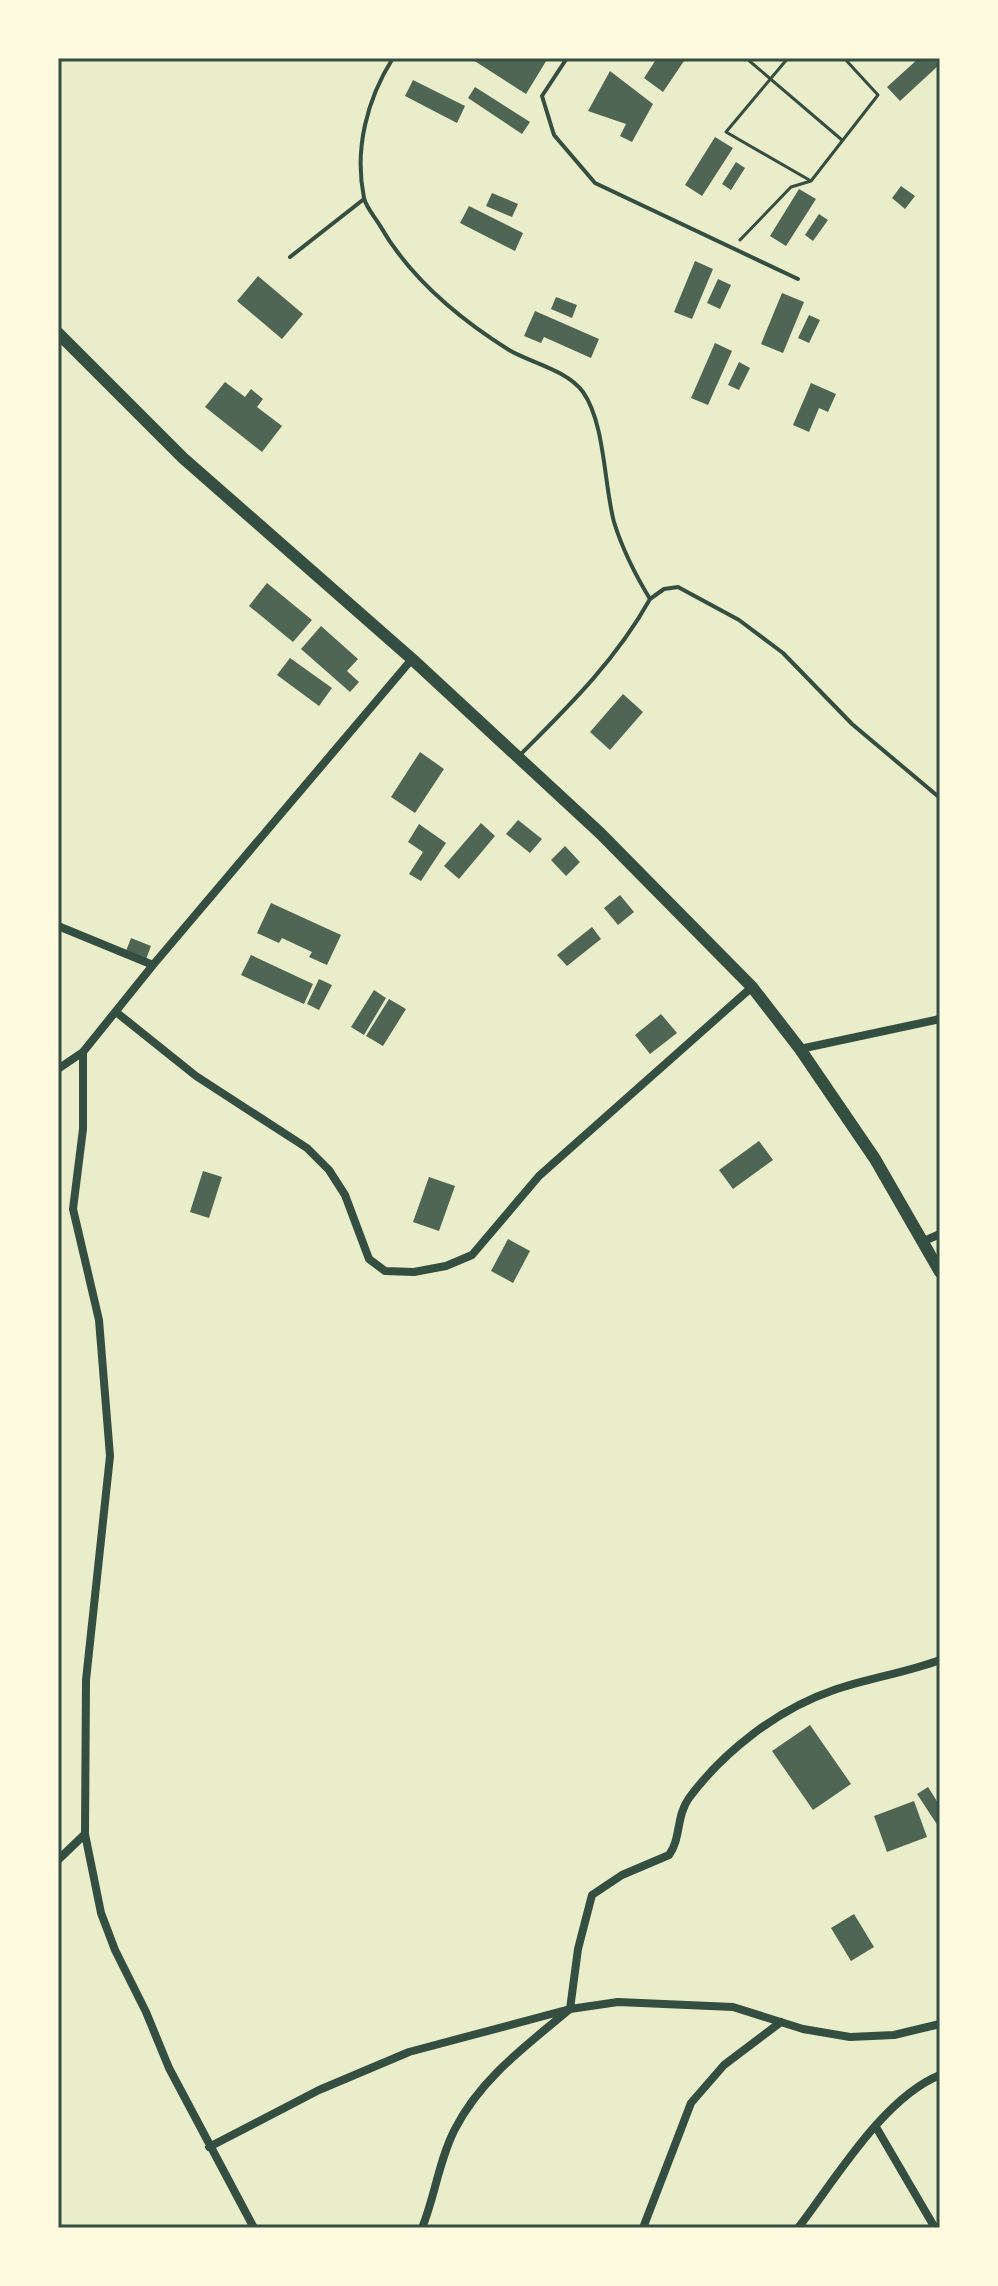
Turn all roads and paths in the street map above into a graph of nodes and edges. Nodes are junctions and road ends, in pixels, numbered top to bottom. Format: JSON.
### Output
{"nodes":[{"id":1,"x":393,"y":58,"type":"edge"},
{"id":2,"x":567,"y":58,"type":"edge"},
{"id":3,"x":746,"y":58,"type":"edge"},
{"id":4,"x":788,"y":58,"type":"edge"},
{"id":5,"x":844,"y":58,"type":"edge"},
{"id":6,"x":769,"y":79,"type":"junction"},
{"id":7,"x":842,"y":140,"type":"junction"},
{"id":8,"x":811,"y":181,"type":"junction"},
{"id":9,"x":364,"y":199,"type":"junction"},
{"id":10,"x":732,"y":248,"type":"junction"},
{"id":11,"x":290,"y":257,"type":"dead end"},
{"id":12,"x":798,"y":279,"type":"dead end"},
{"id":13,"x":58,"y":333,"type":"edge"},
{"id":14,"x":650,"y":599,"type":"junction"},
{"id":15,"x":412,"y":659,"type":"junction"},
{"id":16,"x":516,"y":758,"type":"junction"},
{"id":17,"x":940,"y":798,"type":"edge"},
{"id":18,"x":58,"y":926,"type":"edge"},
{"id":19,"x":153,"y":965,"type":"junction"},
{"id":20,"x":752,"y":987,"type":"junction"},
{"id":21,"x":116,"y":1012,"type":"junction"},
{"id":22,"x":940,"y":1019,"type":"edge"},
{"id":23,"x":800,"y":1049,"type":"junction"},
{"id":24,"x":83,"y":1052,"type":"junction"},
{"id":25,"x":58,"y":1069,"type":"edge"},
{"id":26,"x":940,"y":1234,"type":"edge"},
{"id":27,"x":924,"y":1241,"type":"junction"},
{"id":28,"x":940,"y":1272,"type":"edge"},
{"id":29,"x":940,"y":1660,"type":"edge"},
{"id":30,"x":85,"y":1834,"type":"junction"},
{"id":31,"x":58,"y":1860,"type":"edge"},
{"id":32,"x":570,"y":2009,"type":"junction"},
{"id":33,"x":781,"y":2022,"type":"junction"},
{"id":34,"x":940,"y":2024,"type":"edge"},
{"id":35,"x":940,"y":2075,"type":"edge"},
{"id":36,"x":876,"y":2127,"type":"junction"},
{"id":37,"x":209,"y":2147,"type":"junction"},
{"id":38,"x":254,"y":2228,"type":"edge"},
{"id":39,"x":422,"y":2228,"type":"edge"},
{"id":40,"x":643,"y":2228,"type":"edge"},
{"id":41,"x":798,"y":2228,"type":"edge"},
{"id":42,"x":935,"y":2228,"type":"edge"}],
"edges":[{"from":1,"to":9,"type":"lane"},
{"from":2,"to":10,"type":"lane"},
{"from":3,"to":6,"type":"path"},
{"from":4,"to":6,"type":"path"},
{"from":5,"to":7,"type":"path"},
{"from":6,"to":7,"type":"path"},
{"from":6,"to":8,"type":"path"},
{"from":7,"to":8,"type":"path"},
{"from":8,"to":10,"type":"path"},
{"from":9,"to":11,"type":"lane"},
{"from":9,"to":14,"type":"lane"},
{"from":10,"to":12,"type":"lane"},
{"from":13,"to":15,"type":"main road"},
{"from":14,"to":16,"type":"lane"},
{"from":14,"to":17,"type":"lane"},
{"from":15,"to":16,"type":"main road"},
{"from":15,"to":19,"type":"street"},
{"from":16,"to":20,"type":"main road"},
{"from":18,"to":19,"type":"street"},
{"from":19,"to":21,"type":"street"},
{"from":20,"to":21,"type":"street"},
{"from":20,"to":23,"type":"main road"},
{"from":21,"to":24,"type":"street"},
{"from":22,"to":23,"type":"street"},
{"from":23,"to":27,"type":"main road"},
{"from":24,"to":25,"type":"street"},
{"from":24,"to":30,"type":"street"},
{"from":26,"to":27,"type":"street"},
{"from":27,"to":28,"type":"main road"},
{"from":29,"to":32,"type":"street"},
{"from":30,"to":31,"type":"street"},
{"from":30,"to":37,"type":"street"},
{"from":32,"to":33,"type":"street"},
{"from":32,"to":37,"type":"street"},
{"from":32,"to":39,"type":"street"},
{"from":33,"to":34,"type":"street"},
{"from":33,"to":40,"type":"street"},
{"from":35,"to":36,"type":"street"},
{"from":36,"to":41,"type":"street"},
{"from":36,"to":42,"type":"street"},
{"from":37,"to":38,"type":"street"}]}
